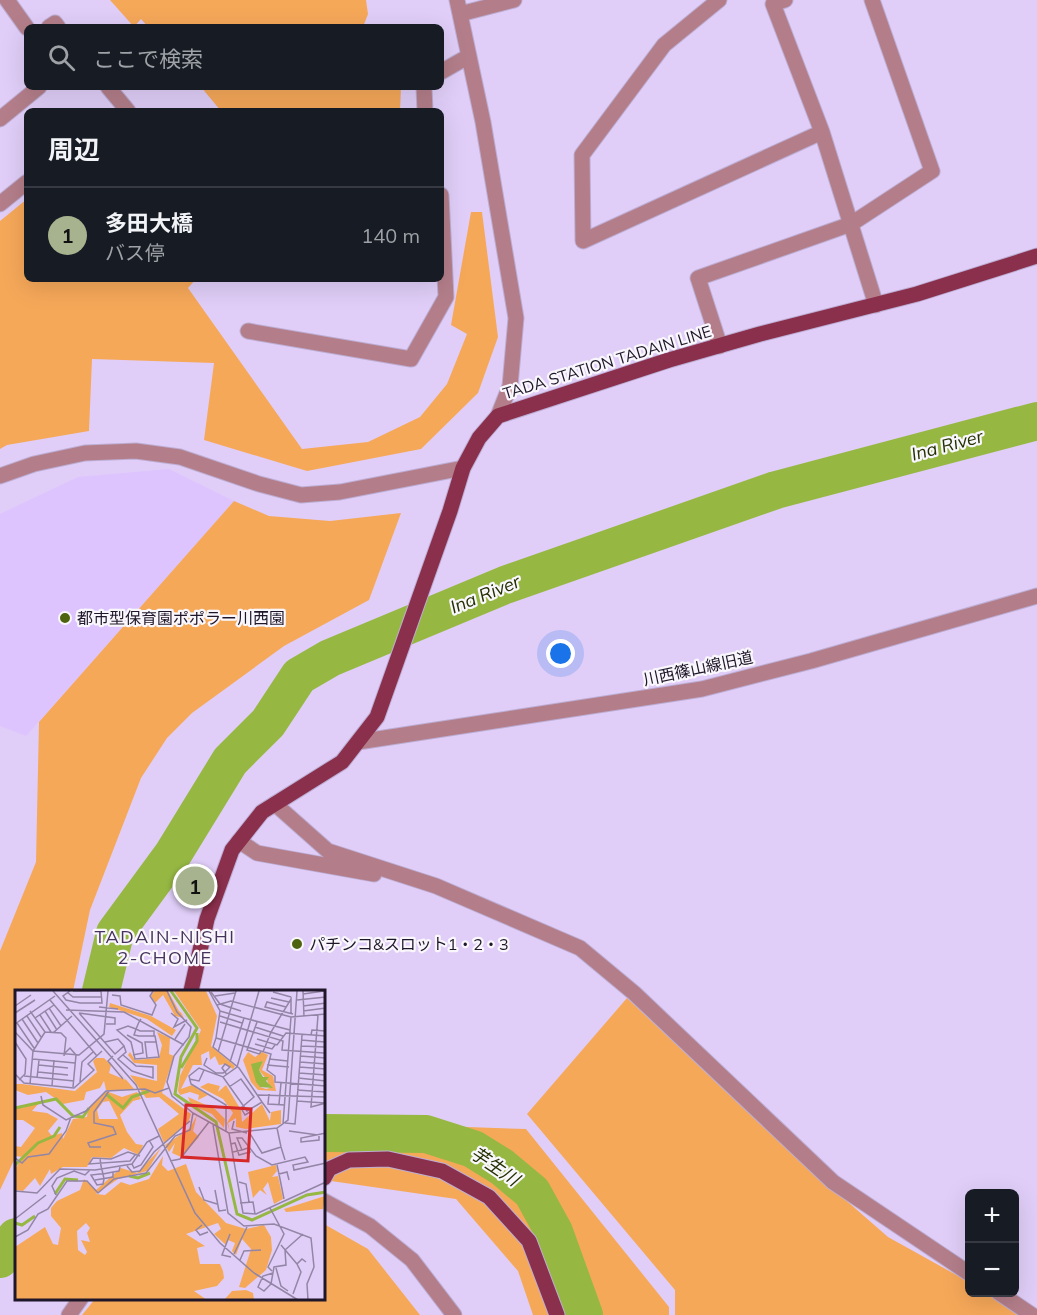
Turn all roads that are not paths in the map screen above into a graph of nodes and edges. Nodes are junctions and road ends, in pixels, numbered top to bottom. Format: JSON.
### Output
{"nodes":[{"id":1,"x":7,"y":0,"type":"edge"},
{"id":2,"x":514,"y":0,"type":"edge"},
{"id":3,"x":718,"y":0,"type":"edge"},
{"id":4,"x":785,"y":0,"type":"edge"},
{"id":5,"x":872,"y":0,"type":"edge"},
{"id":6,"x":458,"y":7,"type":"edge"},
{"id":7,"x":24,"y":24,"type":"edge"},
{"id":8,"x":469,"y":56,"type":"junction"},
{"id":9,"x":444,"y":70,"type":"edge"},
{"id":10,"x":35,"y":90,"type":"edge"},
{"id":11,"x":110,"y":90,"type":"edge"},
{"id":12,"x":424,"y":90,"type":"edge"},
{"id":13,"x":126,"y":108,"type":"edge"},
{"id":14,"x":425,"y":108,"type":"edge"},
{"id":15,"x":0,"y":119,"type":"edge"},
{"id":16,"x":822,"y":132,"type":"junction"},
{"id":17,"x":24,"y":184,"type":"edge"},
{"id":18,"x":0,"y":204,"type":"edge"},
{"id":19,"x":851,"y":224,"type":"junction"},
{"id":20,"x":444,"y":256,"type":"edge"},
{"id":21,"x":1037,"y":256,"type":"edge"},
{"id":22,"x":876,"y":304,"type":"junction"},
{"id":23,"x":248,"y":331,"type":"dead end"},
{"id":24,"x":720,"y":346,"type":"junction"},
{"id":25,"x":498,"y":416,"type":"junction"},
{"id":26,"x":463,"y":468,"type":"junction"},
{"id":27,"x":0,"y":476,"type":"edge"},
{"id":28,"x":1037,"y":596,"type":"edge"},
{"id":29,"x":358,"y":742,"type":"junction"},
{"id":30,"x":275,"y":804,"type":"junction"},
{"id":31,"x":239,"y":841,"type":"junction"},
{"id":32,"x":436,"y":886,"type":"junction"},
{"id":33,"x":191,"y":990,"type":"edge"},
{"id":34,"x":326,"y":1174,"type":"edge"},
{"id":35,"x":326,"y":1202,"type":"edge"},
{"id":36,"x":965,"y":1271,"type":"edge"},
{"id":37,"x":1004,"y":1297,"type":"edge"},
{"id":38,"x":80,"y":1300,"type":"edge"},
{"id":39,"x":69,"y":1315,"type":"edge"},
{"id":40,"x":454,"y":1315,"type":"edge"},
{"id":41,"x":557,"y":1315,"type":"edge"},
{"id":42,"x":1032,"y":1315,"type":"edge"}],
"edges":[{"from":1,"to":7,"type":"street"},
{"from":2,"to":6,"type":"street"},
{"from":3,"to":16,"type":"street"},
{"from":4,"to":16,"type":"street"},
{"from":5,"to":19,"type":"street"},
{"from":6,"to":8,"type":"street"},
{"from":8,"to":9,"type":"street"},
{"from":8,"to":25,"type":"street"},
{"from":10,"to":15,"type":"street"},
{"from":11,"to":13,"type":"street"},
{"from":12,"to":14,"type":"street"},
{"from":16,"to":19,"type":"street"},
{"from":17,"to":18,"type":"street"},
{"from":19,"to":22,"type":"street"},
{"from":19,"to":24,"type":"street"},
{"from":20,"to":23,"type":"street"},
{"from":21,"to":22,"type":"main road","name":"TADA STATION TADAIN LINE"},
{"from":22,"to":24,"type":"main road","name":"TADA STATION TADAIN LINE"},
{"from":24,"to":25,"type":"main road","name":"TADA STATION TADAIN LINE"},
{"from":25,"to":26,"type":"main road","name":"TADA STATION TADAIN LINE"},
{"from":26,"to":27,"type":"street"},
{"from":26,"to":29,"type":"main road","name":"TADA STATION TADAIN LINE"},
{"from":28,"to":29,"type":"street","name":"川西篠山線旧道"},
{"from":29,"to":30,"type":"main road","name":"TADA STATION TADAIN LINE"},
{"from":30,"to":31,"type":"main road","name":"TADA STATION TADAIN LINE"},
{"from":30,"to":32,"type":"street"},
{"from":31,"to":32,"type":"street"},
{"from":31,"to":33,"type":"main road","name":"TADA STATION TADAIN LINE"},
{"from":32,"to":36,"type":"street"},
{"from":34,"to":41,"type":"main road"},
{"from":35,"to":40,"type":"street"},
{"from":37,"to":42,"type":"street"},
{"from":38,"to":39,"type":"street"}]}
